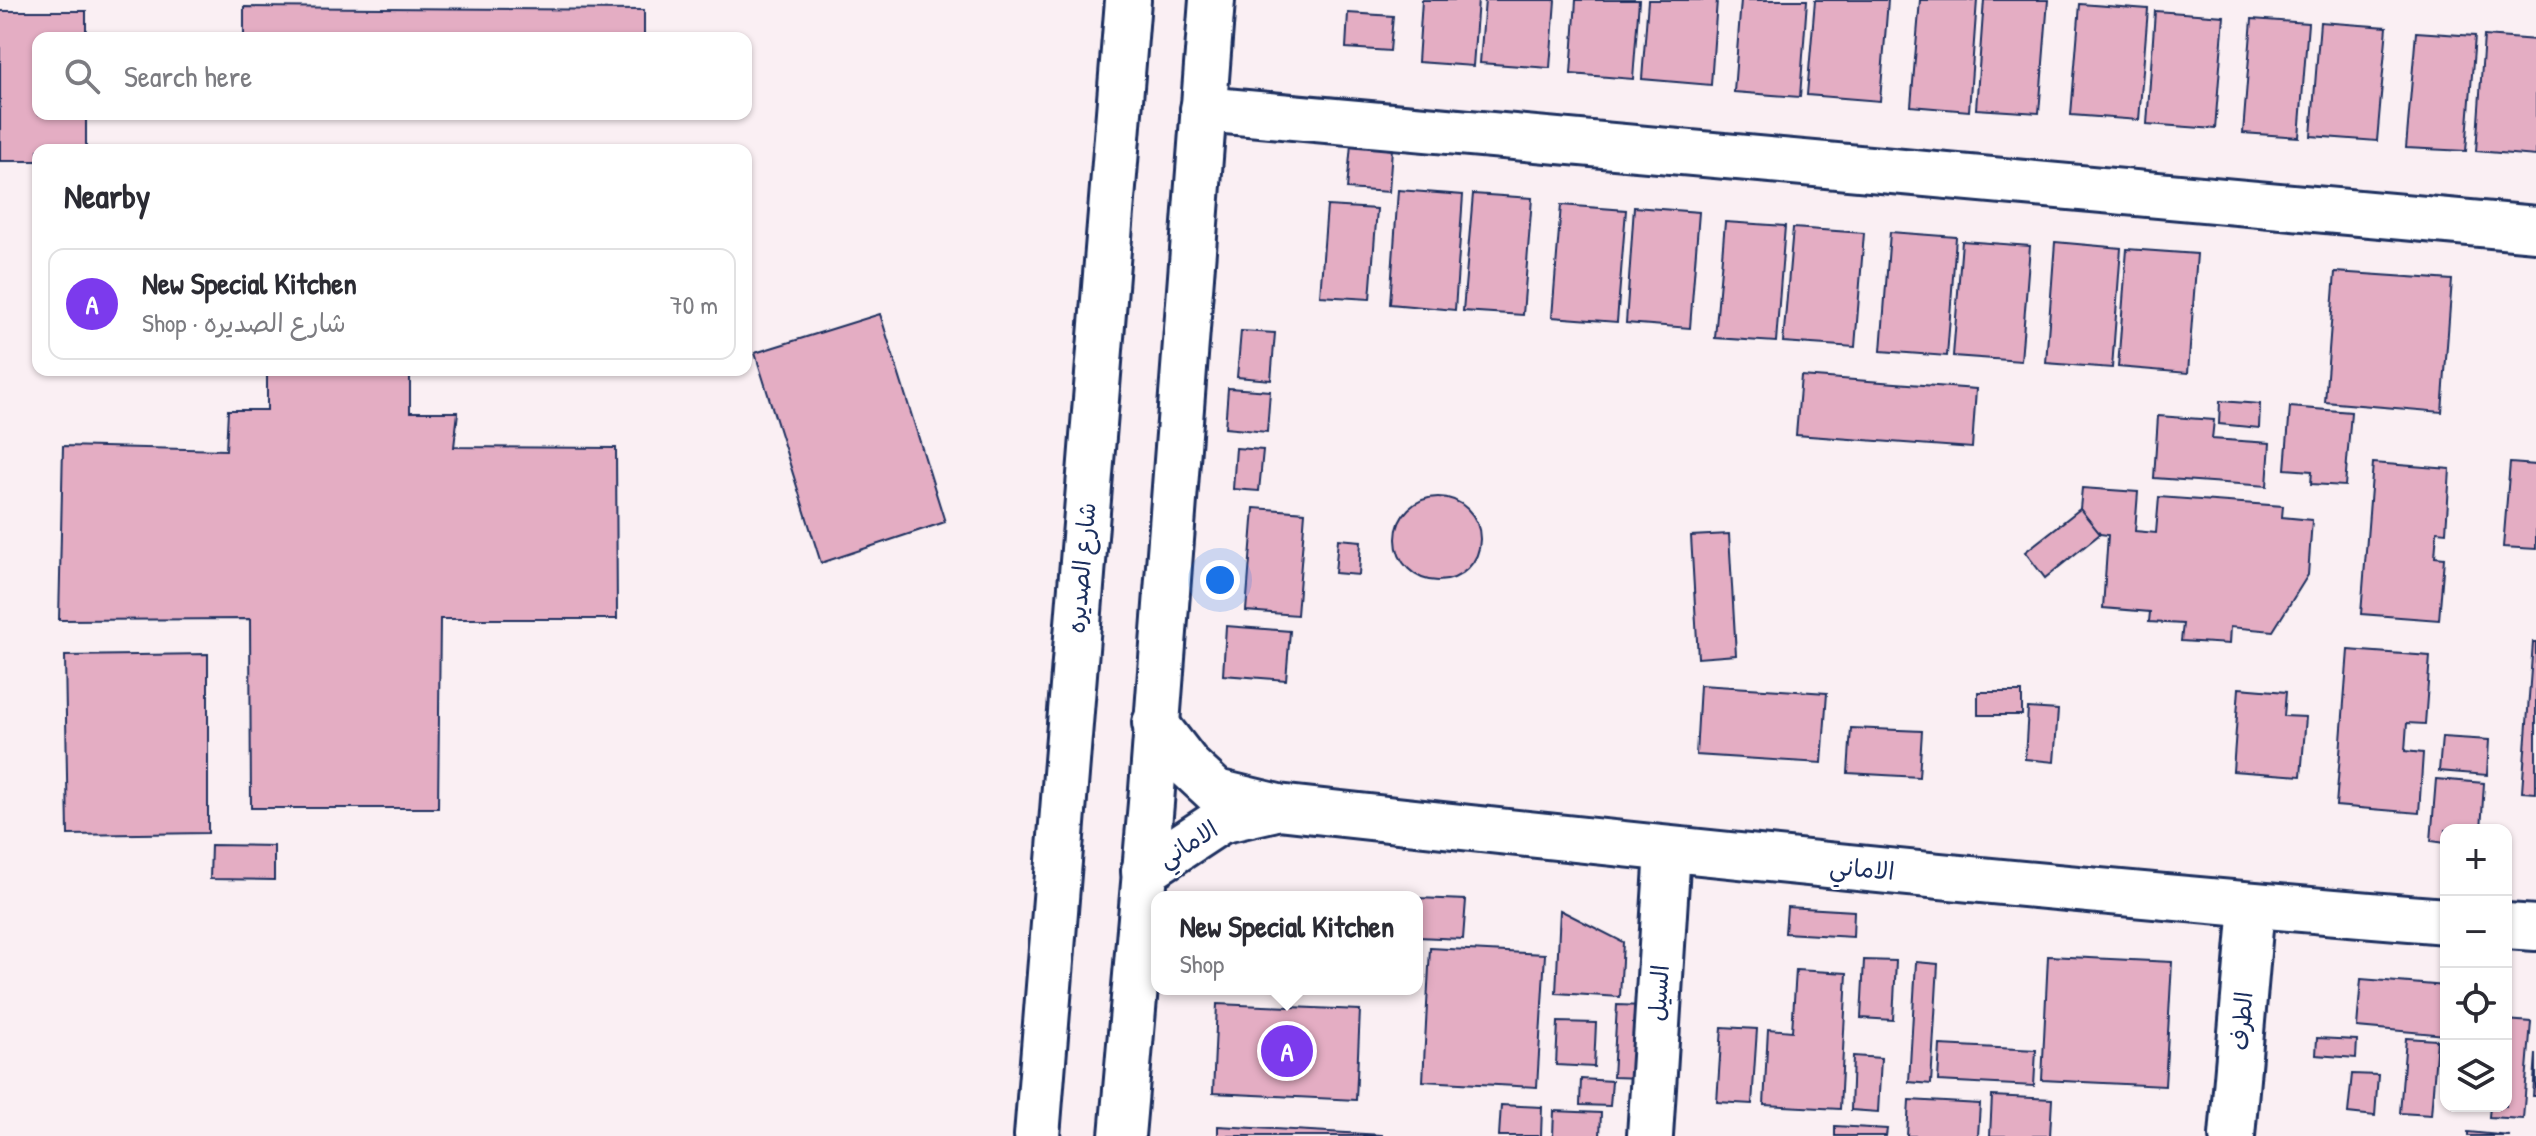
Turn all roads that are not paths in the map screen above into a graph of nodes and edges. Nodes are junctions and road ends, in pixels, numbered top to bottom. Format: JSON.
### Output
{"nodes":[{"id":1,"x":1128,"y":0,"type":"edge"},
{"id":2,"x":1212,"y":0,"type":"edge"},
{"id":3,"x":1203,"y":109,"type":"junction"},
{"id":4,"x":2536,"y":229,"type":"edge"},
{"id":5,"x":1155,"y":723,"type":"junction"},
{"id":6,"x":1278,"y":807,"type":"junction"},
{"id":7,"x":1668,"y":850,"type":"junction"},
{"id":8,"x":1144,"y":871,"type":"junction"},
{"id":9,"x":2252,"y":906,"type":"junction"},
{"id":10,"x":2440,"y":921,"type":"edge"},
{"id":11,"x":2512,"y":926,"type":"edge"},
{"id":12,"x":2536,"y":928,"type":"edge"},
{"id":13,"x":1037,"y":1136,"type":"edge"},
{"id":14,"x":1122,"y":1136,"type":"edge"},
{"id":15,"x":1650,"y":1136,"type":"edge"},
{"id":16,"x":2232,"y":1136,"type":"edge"}],
"edges":[{"from":1,"to":13,"type":"street","name":"شارع الصديره"},
{"from":2,"to":3,"type":"street"},
{"from":3,"to":4,"type":"street"},
{"from":3,"to":5,"type":"street"},
{"from":5,"to":6,"type":"street","name":"الاماني"},
{"from":5,"to":8,"type":"street"},
{"from":6,"to":7,"type":"street","name":"الاماني"},
{"from":6,"to":8,"type":"street","name":"الاماني"},
{"from":7,"to":9,"type":"street","name":"الاماني"},
{"from":7,"to":15,"type":"street","name":"السيل"},
{"from":8,"to":14,"type":"street"},
{"from":9,"to":10,"type":"street","name":"الاماني"},
{"from":9,"to":16,"type":"street","name":"الطرف"},
{"from":11,"to":12,"type":"street"}]}
